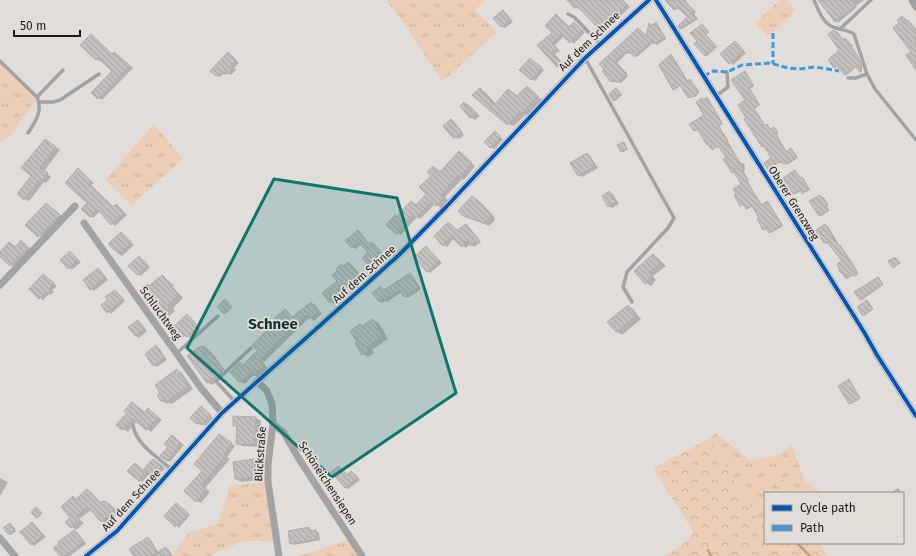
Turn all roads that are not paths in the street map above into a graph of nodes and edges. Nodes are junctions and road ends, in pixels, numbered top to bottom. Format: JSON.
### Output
{"nodes":[{"id":1,"x":649,"y":0,"type":"edge"},
{"id":2,"x":656,"y":0,"type":"edge"},
{"id":3,"x":814,"y":0,"type":"edge"},
{"id":4,"x":871,"y":0,"type":"edge"},
{"id":5,"x":912,"y":0,"type":"edge"},
{"id":6,"x":916,"y":7,"type":"edge"},
{"id":7,"x":568,"y":14,"type":"dead end"},
{"id":8,"x":840,"y":29,"type":"junction"},
{"id":9,"x":600,"y":44,"type":"junction"},
{"id":10,"x":585,"y":58,"type":"junction"},
{"id":11,"x":0,"y":61,"type":"edge"},
{"id":12,"x":63,"y":70,"type":"dead end"},
{"id":13,"x":726,"y":72,"type":"dead end"},
{"id":14,"x":99,"y":74,"type":"dead end"},
{"id":15,"x":867,"y":74,"type":"junction"},
{"id":16,"x":848,"y":78,"type":"dead end"},
{"id":17,"x":716,"y":96,"type":"junction"},
{"id":18,"x":37,"y":97,"type":"junction"},
{"id":19,"x":39,"y":102,"type":"junction"},
{"id":20,"x":28,"y":132,"type":"dead end"},
{"id":21,"x":916,"y":140,"type":"edge"},
{"id":22,"x":75,"y":206,"type":"dead end"},
{"id":23,"x":84,"y":224,"type":"dead end"},
{"id":24,"x":0,"y":285,"type":"edge"},
{"id":25,"x":632,"y":302,"type":"dead end"},
{"id":26,"x":218,"y":316,"type":"dead end"},
{"id":27,"x":251,"y":348,"type":"dead end"},
{"id":28,"x":176,"y":353,"type":"junction"},
{"id":29,"x":257,"y":381,"type":"junction"},
{"id":30,"x":234,"y":401,"type":"junction"},
{"id":31,"x":222,"y":413,"type":"junction"},
{"id":32,"x":916,"y":416,"type":"edge"},
{"id":33,"x":273,"y":424,"type":"junction"},
{"id":34,"x":133,"y":425,"type":"dead end"},
{"id":35,"x":172,"y":470,"type":"junction"},
{"id":36,"x":0,"y":538,"type":"edge"},
{"id":37,"x":15,"y":556,"type":"edge"},
{"id":38,"x":86,"y":556,"type":"edge"},
{"id":39,"x":279,"y":556,"type":"edge"},
{"id":40,"x":362,"y":556,"type":"edge"}],
"edges":[{"from":1,"to":9,"type":"street","name":"Auf dem Schnee"},
{"from":2,"to":17,"type":"street","name":"Oberer Grenzweg"},
{"from":3,"to":8,"type":"lane"},
{"from":4,"to":8,"type":"lane"},
{"from":5,"to":6,"type":"street"},
{"from":7,"to":9,"type":"lane"},
{"from":8,"to":15,"type":"lane"},
{"from":9,"to":10,"type":"street","name":"Auf dem Schnee"},
{"from":10,"to":25,"type":"lane"},
{"from":10,"to":29,"type":"street","name":"Auf dem Schnee"},
{"from":11,"to":18,"type":"lane"},
{"from":12,"to":18,"type":"lane"},
{"from":13,"to":17,"type":"lane"},
{"from":14,"to":19,"type":"lane"},
{"from":15,"to":16,"type":"lane"},
{"from":15,"to":21,"type":"lane"},
{"from":17,"to":32,"type":"street","name":"Oberer Grenzweg"},
{"from":18,"to":19,"type":"lane"},
{"from":19,"to":20,"type":"lane"},
{"from":22,"to":24,"type":"street"},
{"from":23,"to":28,"type":"street","name":"Schluchtweg"},
{"from":26,"to":28,"type":"lane"},
{"from":27,"to":30,"type":"lane"},
{"from":28,"to":31,"type":"street","name":"Schluchtweg"},
{"from":29,"to":30,"type":"street","name":"Auf dem Schnee"},
{"from":29,"to":33,"type":"street","name":"Blickstraße"},
{"from":30,"to":31,"type":"street","name":"Auf dem Schnee"},
{"from":31,"to":35,"type":"street","name":"Auf dem Schnee"},
{"from":33,"to":39,"type":"street","name":"Blickstraße"},
{"from":33,"to":40,"type":"street","name":"Schöneichensiepen"},
{"from":34,"to":35,"type":"lane"},
{"from":35,"to":38,"type":"street","name":"Auf dem Schnee"},
{"from":36,"to":37,"type":"street"}]}
